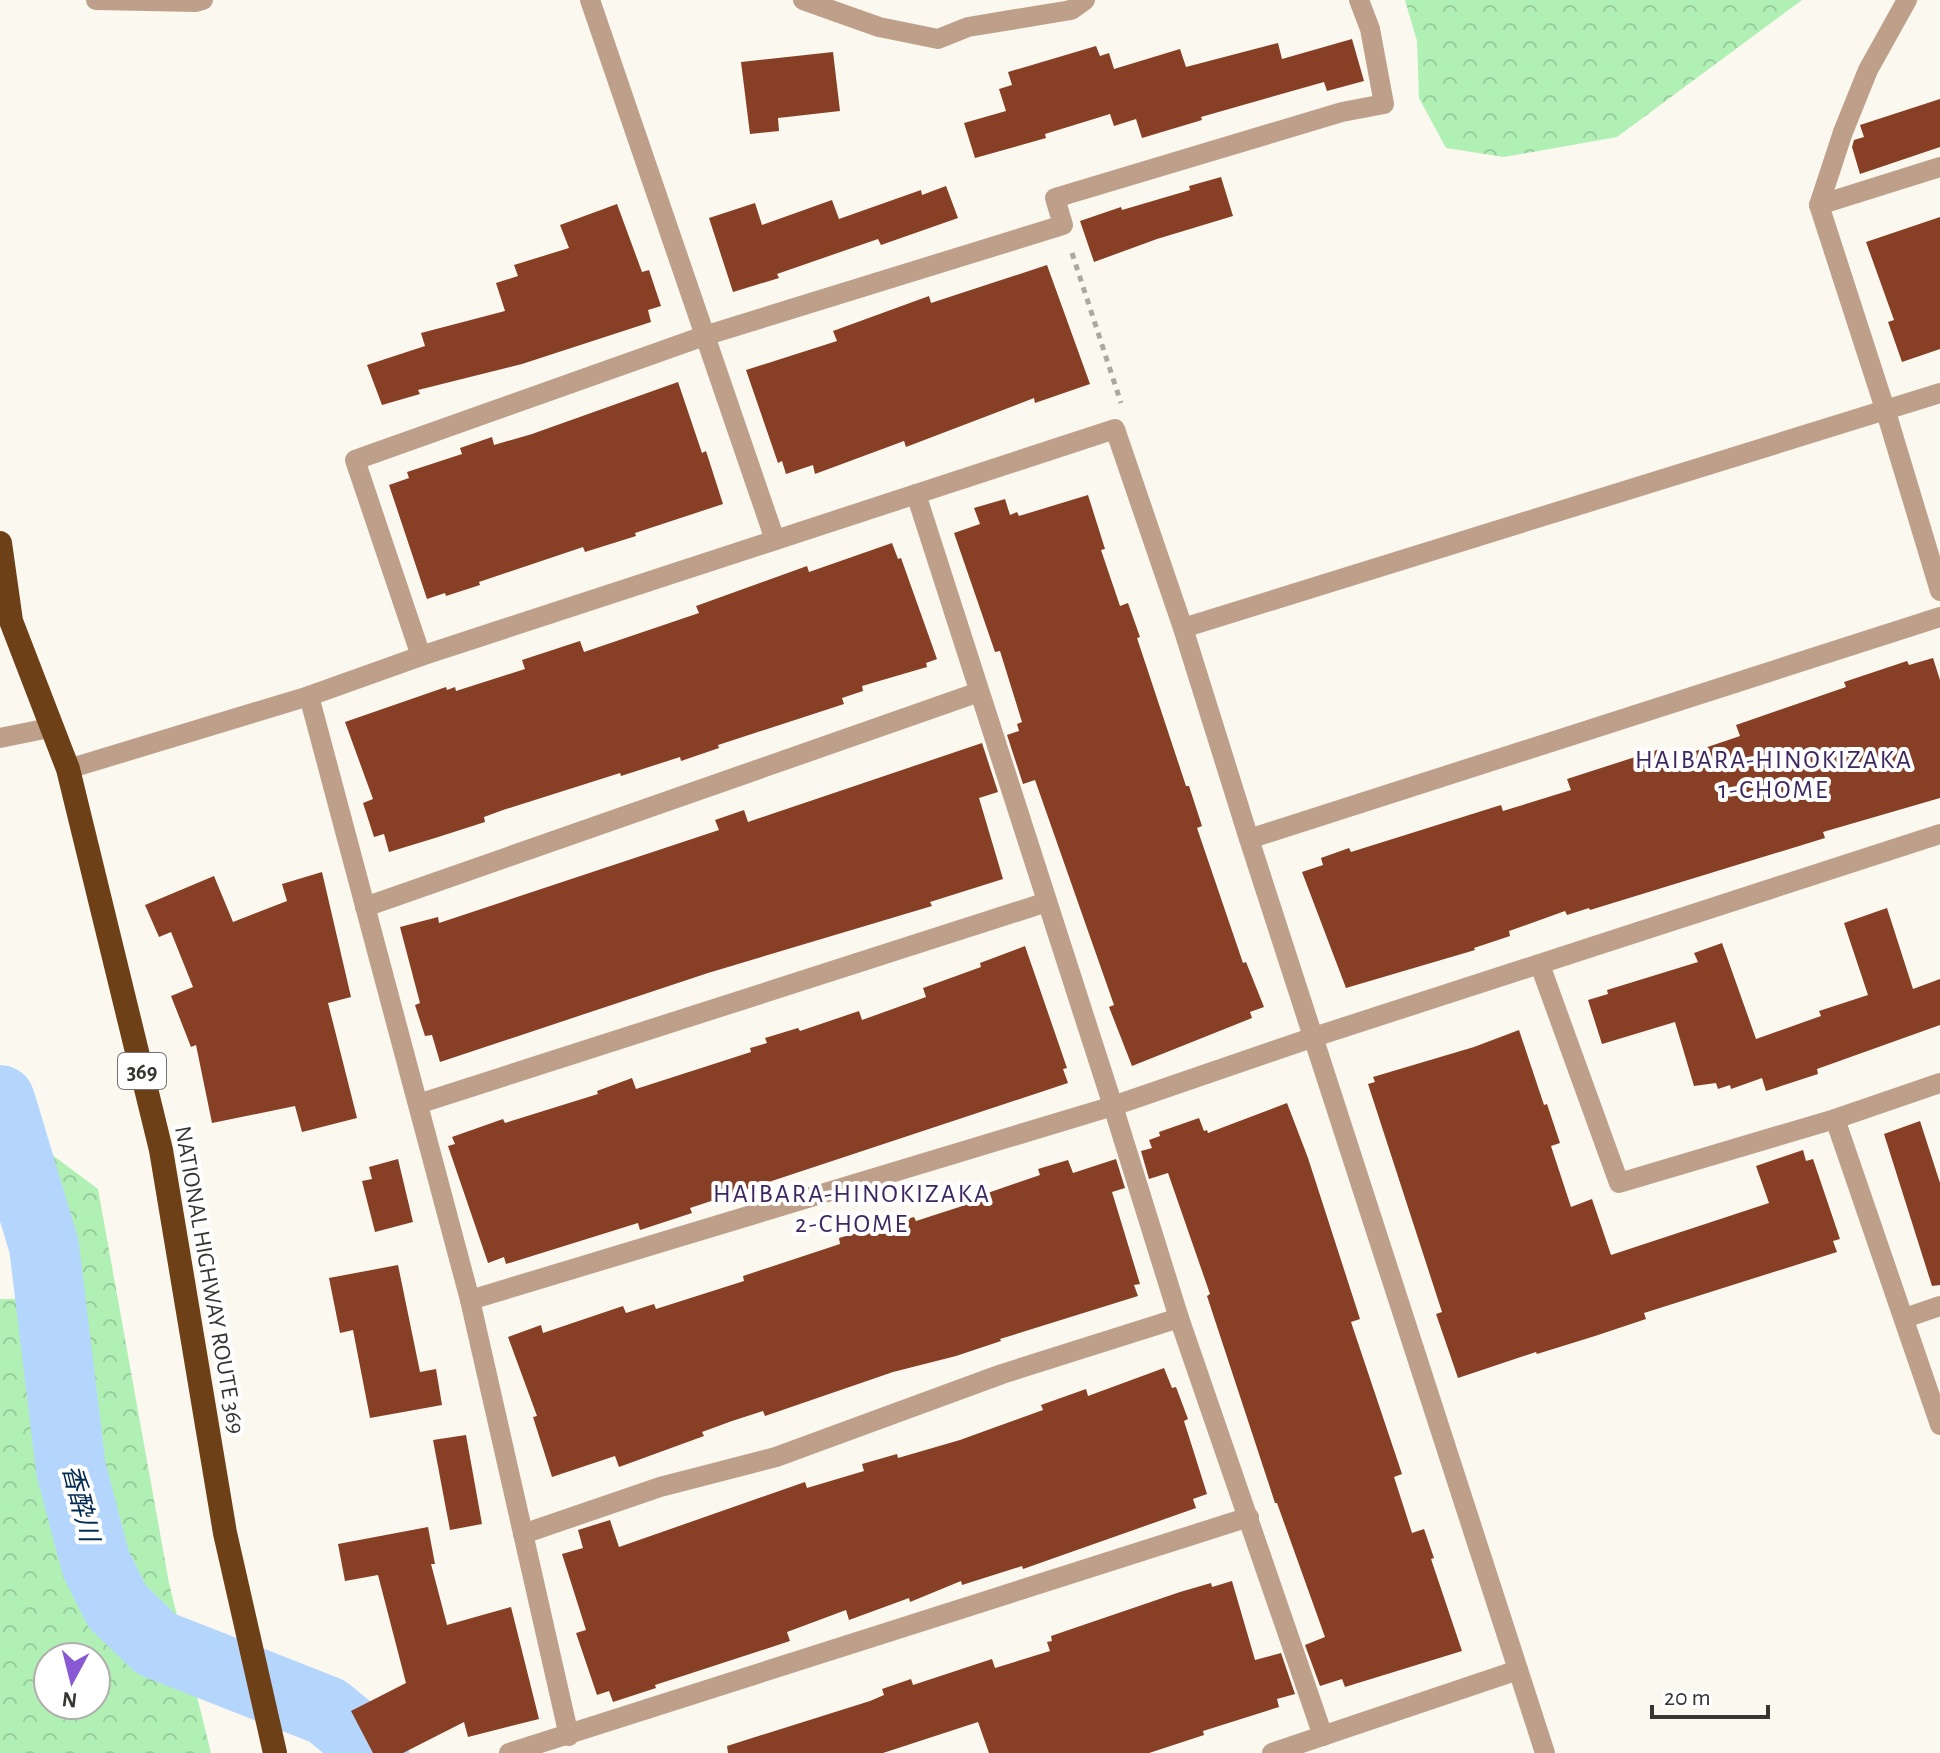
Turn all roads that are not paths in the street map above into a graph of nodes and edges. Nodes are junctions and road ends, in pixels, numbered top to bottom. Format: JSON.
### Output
{"nodes":[{"id":1,"x":96,"y":0,"type":"edge"},
{"id":2,"x":203,"y":0,"type":"edge"},
{"id":3,"x":590,"y":0,"type":"edge"},
{"id":4,"x":803,"y":0,"type":"edge"},
{"id":5,"x":1085,"y":0,"type":"edge"},
{"id":6,"x":1359,"y":0,"type":"edge"},
{"id":7,"x":1907,"y":0,"type":"edge"},
{"id":8,"x":1940,"y":167,"type":"edge"},
{"id":9,"x":1819,"y":205,"type":"junction"},
{"id":10,"x":704,"y":336,"type":"junction"},
{"id":11,"x":1940,"y":393,"type":"edge"},
{"id":12,"x":1886,"y":412,"type":"junction"},
{"id":13,"x":916,"y":494,"type":"junction"},
{"id":14,"x":775,"y":540,"type":"junction"},
{"id":15,"x":0,"y":543,"type":"edge"},
{"id":16,"x":1940,"y":591,"type":"edge"},
{"id":17,"x":6,"y":615,"type":"edge"},
{"id":18,"x":1940,"y":617,"type":"edge"},
{"id":19,"x":1183,"y":628,"type":"junction"},
{"id":20,"x":421,"y":656,"type":"junction"},
{"id":21,"x":979,"y":692,"type":"junction"},
{"id":22,"x":309,"y":696,"type":"junction"},
{"id":23,"x":54,"y":727,"type":"junction"},
{"id":24,"x":0,"y":738,"type":"edge"},
{"id":25,"x":68,"y":769,"type":"junction"},
{"id":26,"x":1940,"y":834,"type":"edge"},
{"id":27,"x":1249,"y":839,"type":"junction"},
{"id":28,"x":1047,"y":902,"type":"junction"},
{"id":29,"x":365,"y":907,"type":"junction"},
{"id":30,"x":1540,"y":965,"type":"junction"},
{"id":31,"x":1314,"y":1037,"type":"junction"},
{"id":32,"x":1940,"y":1083,"type":"edge"},
{"id":33,"x":418,"y":1104,"type":"junction"},
{"id":34,"x":1113,"y":1106,"type":"junction"},
{"id":35,"x":1835,"y":1119,"type":"junction"},
{"id":36,"x":470,"y":1300,"type":"junction"},
{"id":37,"x":1940,"y":1306,"type":"edge"},
{"id":38,"x":1179,"y":1318,"type":"junction"},
{"id":39,"x":1905,"y":1318,"type":"junction"},
{"id":40,"x":1940,"y":1425,"type":"edge"},
{"id":41,"x":1249,"y":1517,"type":"junction"},
{"id":42,"x":523,"y":1534,"type":"junction"},
{"id":43,"x":1518,"y":1670,"type":"junction"},
{"id":44,"x":569,"y":1736,"type":"junction"},
{"id":45,"x":1323,"y":1736,"type":"junction"},
{"id":46,"x":275,"y":1753,"type":"edge"},
{"id":47,"x":509,"y":1753,"type":"edge"},
{"id":48,"x":1272,"y":1753,"type":"edge"},
{"id":49,"x":1545,"y":1753,"type":"edge"}],
"edges":[{"from":1,"to":2,"type":"street"},
{"from":3,"to":10,"type":"street"},
{"from":4,"to":5,"type":"street"},
{"from":6,"to":10,"type":"street"},
{"from":7,"to":9,"type":"street"},
{"from":8,"to":9,"type":"street"},
{"from":9,"to":12,"type":"street"},
{"from":10,"to":14,"type":"street"},
{"from":10,"to":20,"type":"street"},
{"from":11,"to":12,"type":"street"},
{"from":12,"to":16,"type":"street"},
{"from":12,"to":19,"type":"street"},
{"from":13,"to":14,"type":"street"},
{"from":13,"to":19,"type":"street"},
{"from":13,"to":21,"type":"street"},
{"from":14,"to":20,"type":"street"},
{"from":15,"to":17,"type":"highway","name":"NATIONAL HIGHWAY ROUTE 369","number":"369"},
{"from":17,"to":23,"type":"highway","name":"NATIONAL HIGHWAY ROUTE 369","number":"369"},
{"from":18,"to":27,"type":"street"},
{"from":19,"to":27,"type":"street"},
{"from":20,"to":22,"type":"street"},
{"from":21,"to":28,"type":"street"},
{"from":21,"to":29,"type":"street"},
{"from":22,"to":25,"type":"street"},
{"from":22,"to":29,"type":"street"},
{"from":23,"to":24,"type":"street"},
{"from":23,"to":25,"type":"highway","name":"NATIONAL HIGHWAY ROUTE 369","number":"369"},
{"from":25,"to":46,"type":"highway","name":"NATIONAL HIGHWAY ROUTE 369","number":"369"},
{"from":26,"to":30,"type":"street"},
{"from":27,"to":31,"type":"street"},
{"from":28,"to":33,"type":"street"},
{"from":28,"to":34,"type":"street"},
{"from":29,"to":33,"type":"street"},
{"from":30,"to":31,"type":"street"},
{"from":30,"to":35,"type":"street"},
{"from":31,"to":34,"type":"street"},
{"from":31,"to":43,"type":"street"},
{"from":32,"to":35,"type":"street"},
{"from":33,"to":36,"type":"street"},
{"from":34,"to":36,"type":"street"},
{"from":34,"to":38,"type":"street"},
{"from":35,"to":39,"type":"street"},
{"from":36,"to":42,"type":"street"},
{"from":37,"to":39,"type":"street"},
{"from":38,"to":41,"type":"street"},
{"from":38,"to":42,"type":"street"},
{"from":39,"to":40,"type":"street"},
{"from":41,"to":44,"type":"street"},
{"from":41,"to":45,"type":"street"},
{"from":42,"to":44,"type":"street"},
{"from":43,"to":45,"type":"street"},
{"from":43,"to":49,"type":"street"},
{"from":44,"to":47,"type":"street"},
{"from":45,"to":48,"type":"street"}]}
